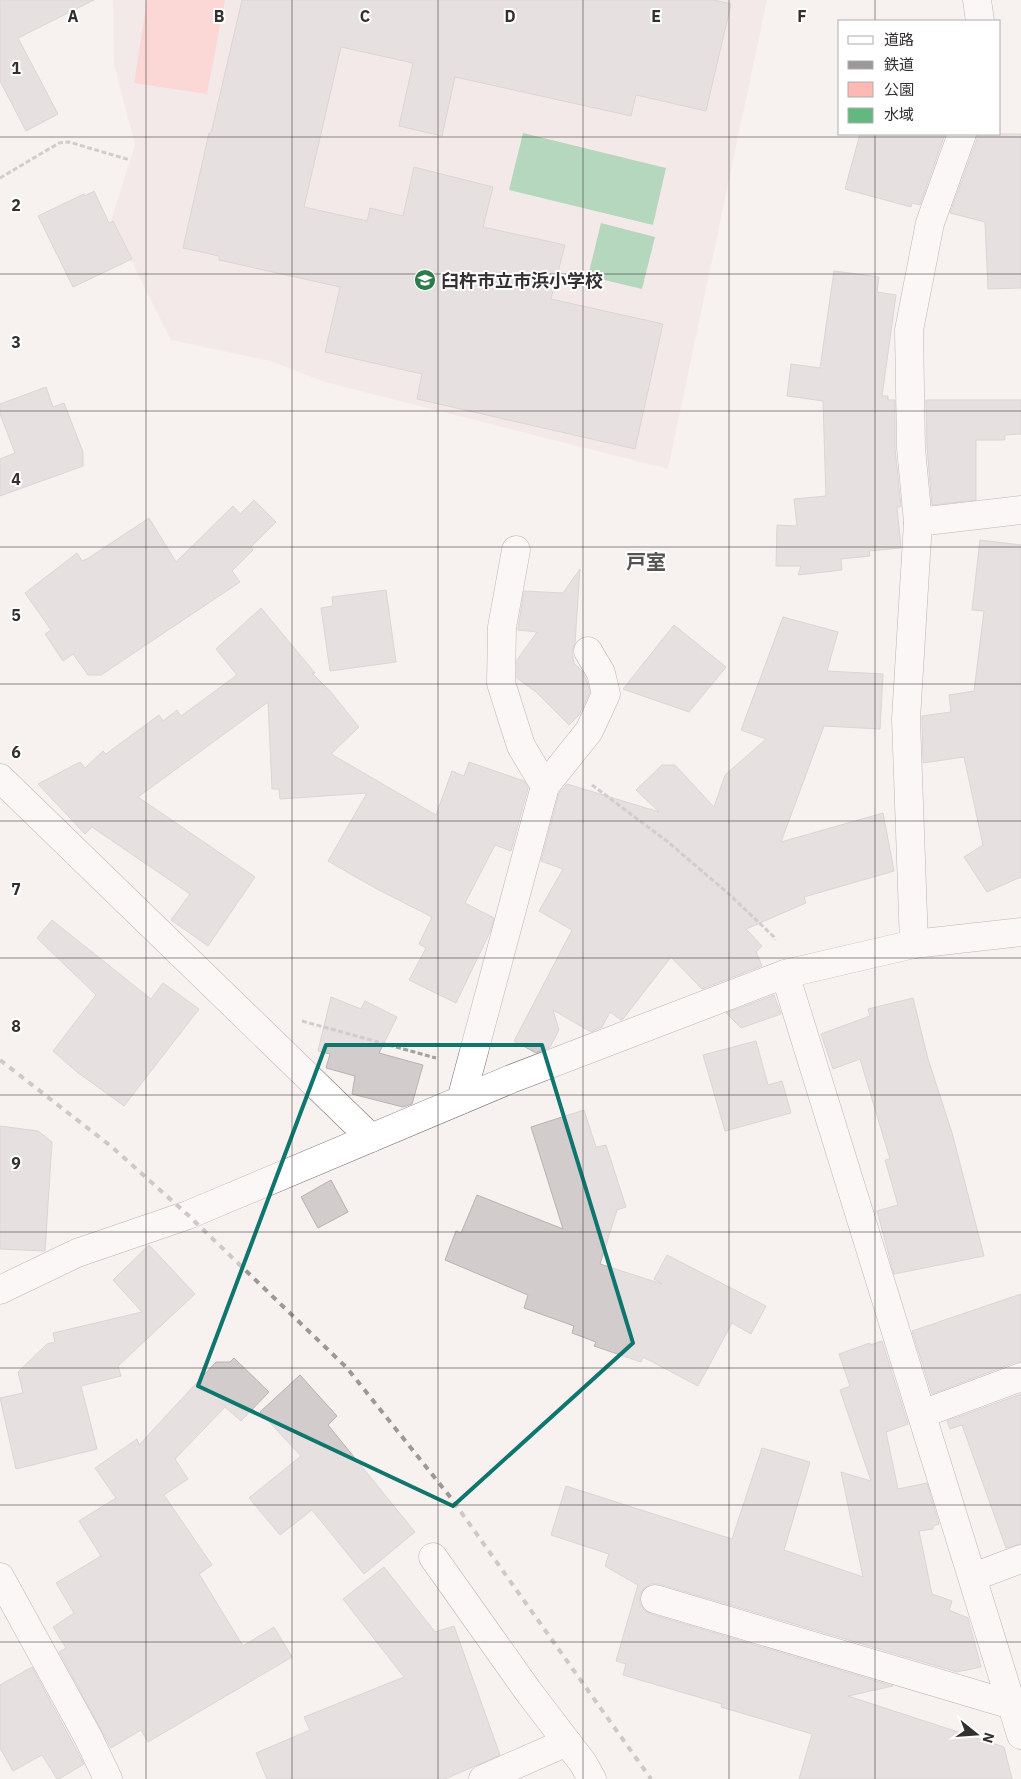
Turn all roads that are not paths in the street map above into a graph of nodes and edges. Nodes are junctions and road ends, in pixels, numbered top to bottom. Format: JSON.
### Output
{"nodes":[{"id":1,"x":977,"y":0,"type":"edge"},
{"id":2,"x":980,"y":20,"type":"edge"},
{"id":3,"x":962,"y":135,"type":"edge"},
{"id":4,"x":1021,"y":510,"type":"edge"},
{"id":5,"x":918,"y":522,"type":"junction"},
{"id":6,"x":516,"y":550,"type":"dead end"},
{"id":7,"x":588,"y":651,"type":"dead end"},
{"id":8,"x":0,"y":778,"type":"edge"},
{"id":9,"x":545,"y":786,"type":"junction"},
{"id":10,"x":1021,"y":932,"type":"edge"},
{"id":11,"x":914,"y":944,"type":"junction"},
{"id":12,"x":785,"y":974,"type":"junction"},
{"id":13,"x":461,"y":1100,"type":"junction"},
{"id":14,"x":371,"y":1138,"type":"junction"},
{"id":15,"x":0,"y":1290,"type":"edge"},
{"id":16,"x":1021,"y":1377,"type":"edge"},
{"id":17,"x":922,"y":1414,"type":"junction"},
{"id":18,"x":433,"y":1557,"type":"dead end"},
{"id":19,"x":1021,"y":1559,"type":"edge"},
{"id":20,"x":0,"y":1577,"type":"edge"},
{"id":21,"x":972,"y":1577,"type":"junction"},
{"id":22,"x":655,"y":1599,"type":"dead end"},
{"id":23,"x":1012,"y":1705,"type":"junction"},
{"id":24,"x":1021,"y":1735,"type":"edge"},
{"id":25,"x":567,"y":1742,"type":"junction"},
{"id":26,"x":108,"y":1779,"type":"edge"},
{"id":27,"x":483,"y":1779,"type":"edge"},
{"id":28,"x":592,"y":1779,"type":"edge"}],
"edges":[{"from":1,"to":2,"type":"street"},
{"from":3,"to":5,"type":"street"},
{"from":4,"to":5,"type":"street"},
{"from":5,"to":11,"type":"street"},
{"from":6,"to":9,"type":"street"},
{"from":7,"to":9,"type":"street"},
{"from":8,"to":14,"type":"street"},
{"from":9,"to":13,"type":"street"},
{"from":10,"to":11,"type":"street"},
{"from":11,"to":12,"type":"street"},
{"from":12,"to":13,"type":"street"},
{"from":12,"to":17,"type":"street"},
{"from":13,"to":14,"type":"street"},
{"from":14,"to":15,"type":"street"},
{"from":16,"to":17,"type":"street"},
{"from":17,"to":21,"type":"street"},
{"from":18,"to":25,"type":"street"},
{"from":19,"to":21,"type":"street"},
{"from":20,"to":26,"type":"street"},
{"from":21,"to":23,"type":"street"},
{"from":22,"to":23,"type":"street"},
{"from":23,"to":24,"type":"street"},
{"from":25,"to":27,"type":"street"},
{"from":25,"to":28,"type":"street"}]}
